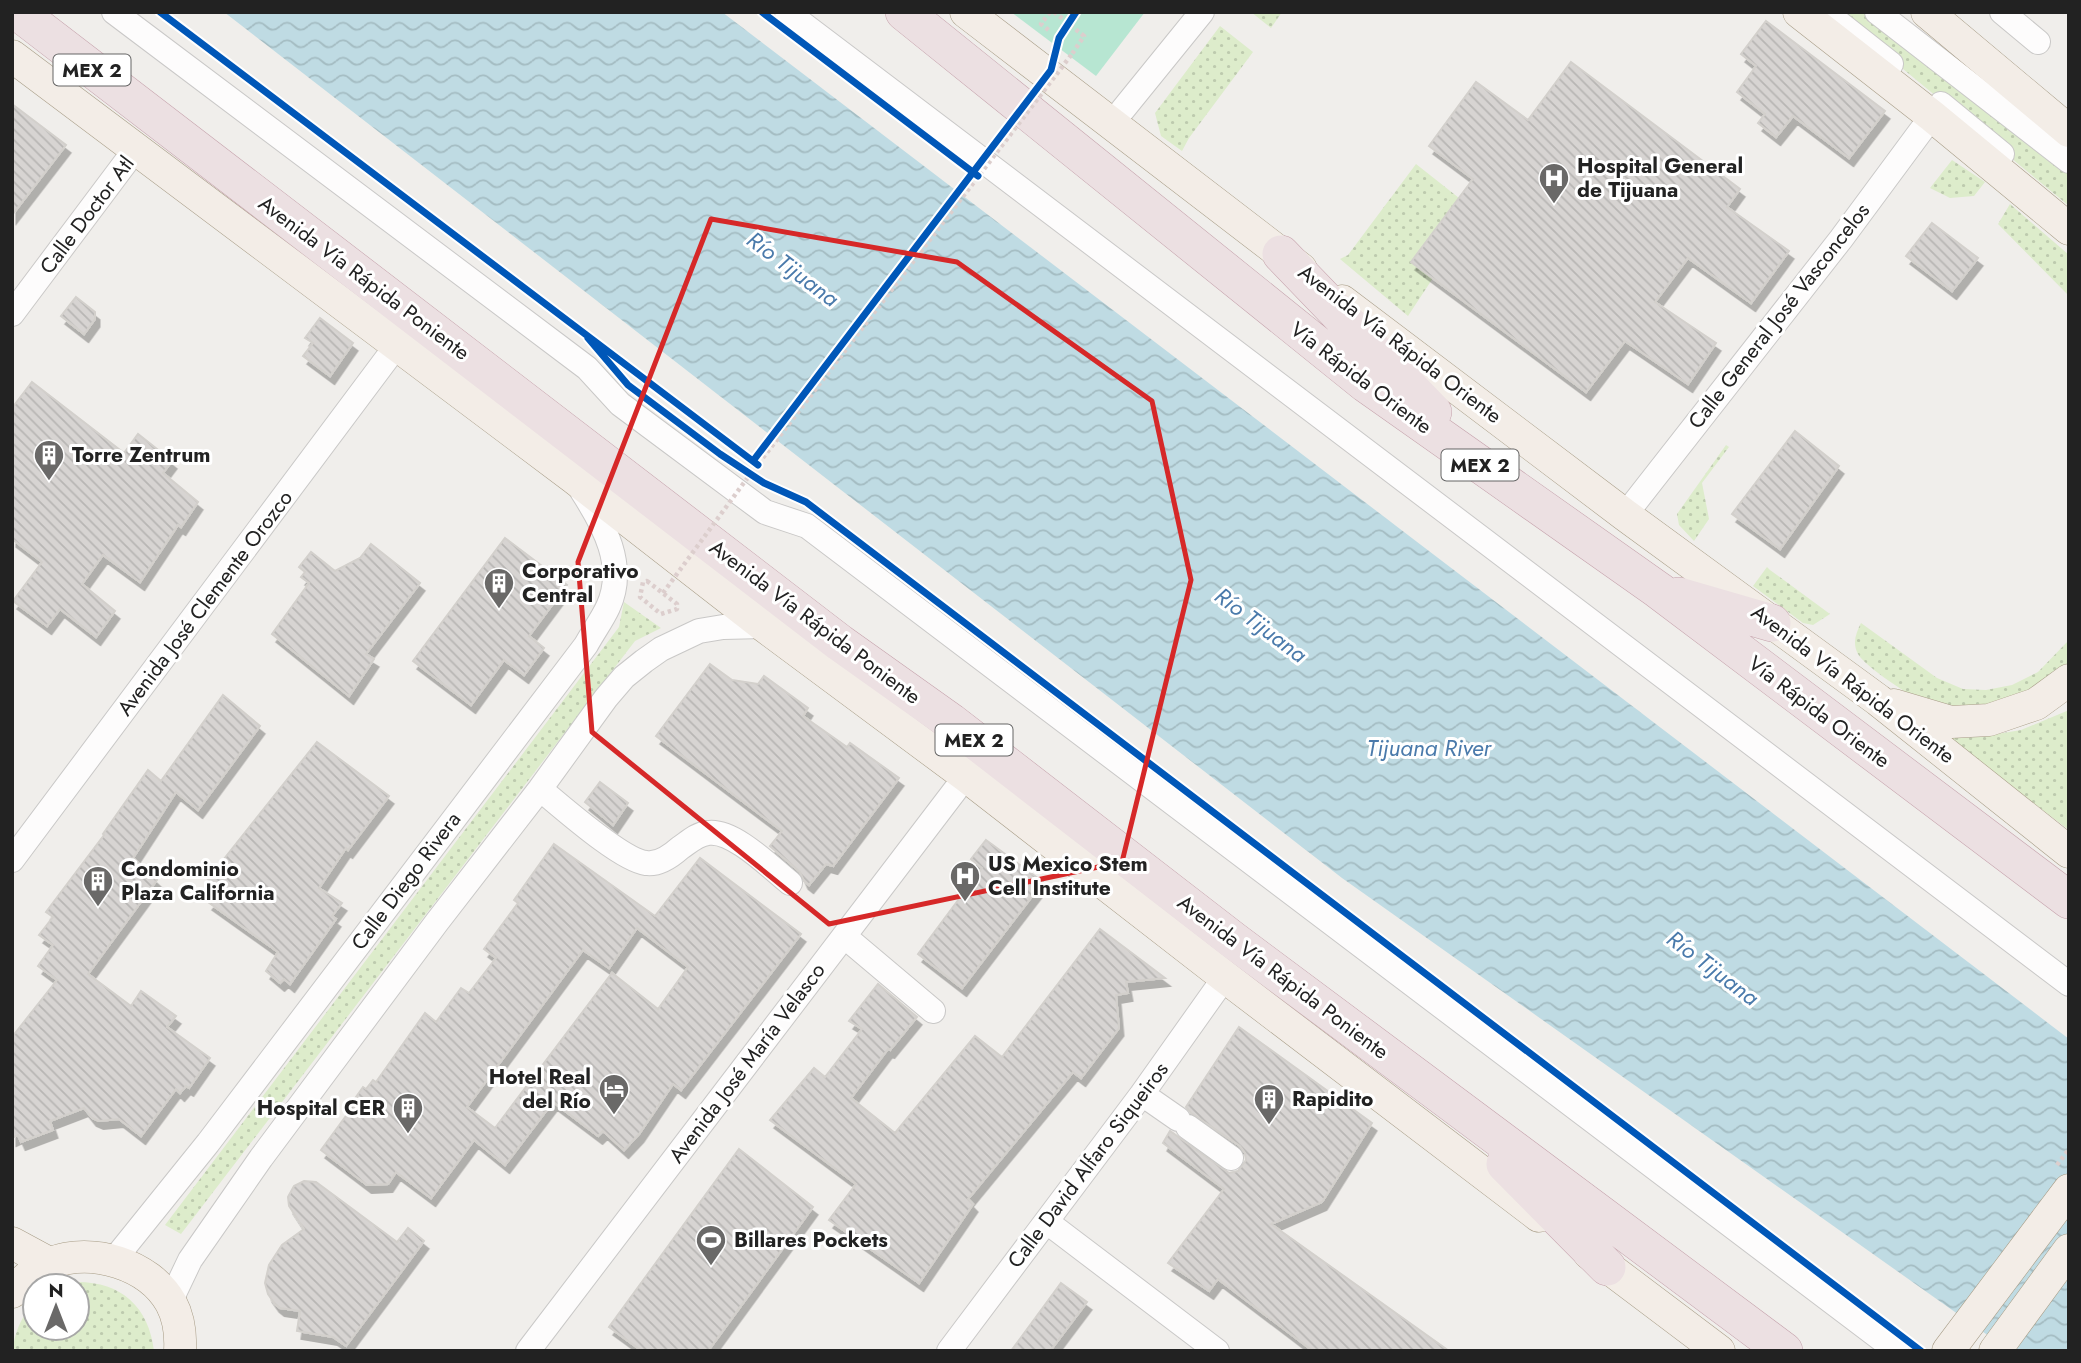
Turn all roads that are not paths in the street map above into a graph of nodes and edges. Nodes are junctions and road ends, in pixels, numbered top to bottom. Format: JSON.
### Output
{"nodes":[{"id":1,"x":18,"y":12,"type":"edge"},
{"id":2,"x":114,"y":12,"type":"edge"},
{"id":3,"x":786,"y":12,"type":"edge"},
{"id":4,"x":904,"y":12,"type":"edge"},
{"id":5,"x":966,"y":12,"type":"edge"},
{"id":6,"x":1202,"y":12,"type":"edge"},
{"id":7,"x":1798,"y":12,"type":"edge"},
{"id":8,"x":1825,"y":12,"type":"edge"},
{"id":9,"x":1877,"y":12,"type":"edge"},
{"id":10,"x":1927,"y":12,"type":"edge"},
{"id":11,"x":2002,"y":12,"type":"edge"},
{"id":12,"x":2038,"y":42,"type":"dead end"},
{"id":13,"x":12,"y":56,"type":"edge"},
{"id":14,"x":1932,"y":116,"type":"junction"},
{"id":15,"x":1112,"y":123,"type":"junction"},
{"id":16,"x":2069,"y":131,"type":"edge"},
{"id":17,"x":135,"y":150,"type":"junction"},
{"id":18,"x":2069,"y":161,"type":"edge"},
{"id":19,"x":2069,"y":212,"type":"edge"},
{"id":20,"x":2069,"y":229,"type":"edge"},
{"id":21,"x":1281,"y":254,"type":"junction"},
{"id":22,"x":12,"y":314,"type":"edge"},
{"id":23,"x":397,"y":345,"type":"junction"},
{"id":24,"x":1486,"y":470,"type":"junction"},
{"id":25,"x":574,"y":478,"type":"junction"},
{"id":26,"x":1625,"y":514,"type":"junction"},
{"id":27,"x":1658,"y":590,"type":"junction"},
{"id":28,"x":1772,"y":623,"type":"junction"},
{"id":29,"x":764,"y":626,"type":"junction"},
{"id":30,"x":2069,"y":680,"type":"edge"},
{"id":31,"x":1878,"y":700,"type":"junction"},
{"id":32,"x":966,"y":776,"type":"junction"},
{"id":33,"x":540,"y":789,"type":"junction"},
{"id":34,"x":2069,"y":852,"type":"edge"},
{"id":35,"x":12,"y":860,"type":"edge"},
{"id":36,"x":790,"y":883,"type":"dead end"},
{"id":37,"x":2069,"y":900,"type":"edge"},
{"id":38,"x":844,"y":936,"type":"junction"},
{"id":39,"x":1225,"y":977,"type":"junction"},
{"id":40,"x":2069,"y":984,"type":"edge"},
{"id":41,"x":933,"y":1011,"type":"dead end"},
{"id":42,"x":1418,"y":1076,"type":"junction"},
{"id":43,"x":1142,"y":1094,"type":"junction"},
{"id":44,"x":1231,"y":1158,"type":"dead end"},
{"id":45,"x":2069,"y":1190,"type":"edge"},
{"id":46,"x":1047,"y":1222,"type":"junction"},
{"id":47,"x":12,"y":1242,"type":"edge"},
{"id":48,"x":2069,"y":1250,"type":"edge"},
{"id":49,"x":113,"y":1261,"type":"junction"},
{"id":50,"x":49,"y":1263,"type":"junction"},
{"id":51,"x":1607,"y":1267,"type":"junction"},
{"id":52,"x":12,"y":1292,"type":"edge"},
{"id":53,"x":170,"y":1302,"type":"junction"},
{"id":54,"x":180,"y":1351,"type":"edge"},
{"id":55,"x":528,"y":1351,"type":"edge"},
{"id":56,"x":949,"y":1351,"type":"edge"},
{"id":57,"x":1217,"y":1351,"type":"edge"},
{"id":58,"x":1719,"y":1351,"type":"edge"},
{"id":59,"x":1784,"y":1351,"type":"edge"},
{"id":60,"x":1897,"y":1351,"type":"edge"},
{"id":61,"x":1948,"y":1351,"type":"edge"},
{"id":62,"x":1995,"y":1351,"type":"edge"}],
"edges":[{"from":1,"to":42,"type":"highway","name":"Avenida Vía Rápida Poniente","number":"MEX 2"},
{"from":2,"to":60,"type":"street"},
{"from":3,"to":40,"type":"street"},
{"from":4,"to":24,"type":"highway","name":"Vía Rápida Oriente","number":"MEX 2"},
{"from":5,"to":15,"type":"main road","name":"Avenida Vía Rápida Oriente"},
{"from":6,"to":15,"type":"street"},
{"from":7,"to":14,"type":"main road"},
{"from":8,"to":19,"type":"street"},
{"from":9,"to":18,"type":"street"},
{"from":10,"to":16,"type":"main road"},
{"from":11,"to":12,"type":"street"},
{"from":13,"to":17,"type":"main road","name":"Avenida Vía Rápida Poniente"},
{"from":14,"to":20,"type":"main road"},
{"from":14,"to":26,"type":"street","name":"Calle General José Vasconcelos"},
{"from":15,"to":21,"type":"main road","name":"Avenida Vía Rápida Oriente"},
{"from":17,"to":22,"type":"street","name":"Calle Doctor Atl"},
{"from":17,"to":23,"type":"main road","name":"Avenida Vía Rápida Poniente"},
{"from":21,"to":24,"type":"highway"},
{"from":21,"to":26,"type":"main road","name":"Avenida Vía Rápida Oriente"},
{"from":23,"to":25,"type":"main road","name":"Avenida Vía Rápida Poniente"},
{"from":23,"to":35,"type":"street","name":"Avenida José Clemente Orozco"},
{"from":24,"to":27,"type":"highway","name":"Vía Rápida Oriente","number":"MEX 2"},
{"from":25,"to":29,"type":"main road","name":"Avenida Vía Rápida Poniente"},
{"from":25,"to":49,"type":"street","name":"Calle Diego Rivera"},
{"from":26,"to":28,"type":"main road","name":"Avenida Vía Rápida Oriente"},
{"from":27,"to":28,"type":"highway"},
{"from":27,"to":37,"type":"highway","name":"Vía Rápida Oriente","number":"MEX 2"},
{"from":28,"to":31,"type":"main road","name":"Avenida Vía Rápida Oriente"},
{"from":29,"to":32,"type":"main road","name":"Avenida Vía Rápida Poniente"},
{"from":29,"to":33,"type":"street"},
{"from":30,"to":31,"type":"main road"},
{"from":31,"to":34,"type":"main road","name":"Avenida Vía Rápida Oriente"},
{"from":32,"to":38,"type":"street","name":"Avenida José María Velasco"},
{"from":32,"to":39,"type":"main road","name":"Avenida Vía Rápida Poniente"},
{"from":33,"to":36,"type":"street"},
{"from":33,"to":53,"type":"street"},
{"from":38,"to":41,"type":"street"},
{"from":38,"to":55,"type":"street","name":"Avenida José María Velasco"},
{"from":39,"to":43,"type":"street","name":"Calle David Alfaro Siqueiros"},
{"from":39,"to":51,"type":"main road","name":"Avenida Vía Rápida Poniente"},
{"from":42,"to":51,"type":"highway"},
{"from":42,"to":59,"type":"highway","name":"Avenida Vía Rápida Poniente","number":"MEX 2"},
{"from":43,"to":44,"type":"street"},
{"from":43,"to":46,"type":"street","name":"Calle David Alfaro Siqueiros"},
{"from":45,"to":61,"type":"main road"},
{"from":46,"to":56,"type":"street","name":"Calle David Alfaro Siqueiros"},
{"from":46,"to":57,"type":"street"},
{"from":47,"to":50,"type":"main road"},
{"from":48,"to":62,"type":"main road"},
{"from":49,"to":50,"type":"main road"},
{"from":49,"to":53,"type":"main road"},
{"from":50,"to":52,"type":"main road"},
{"from":51,"to":58,"type":"main road","name":"Avenida Vía Rápida Poniente"},
{"from":53,"to":54,"type":"main road"}]}
